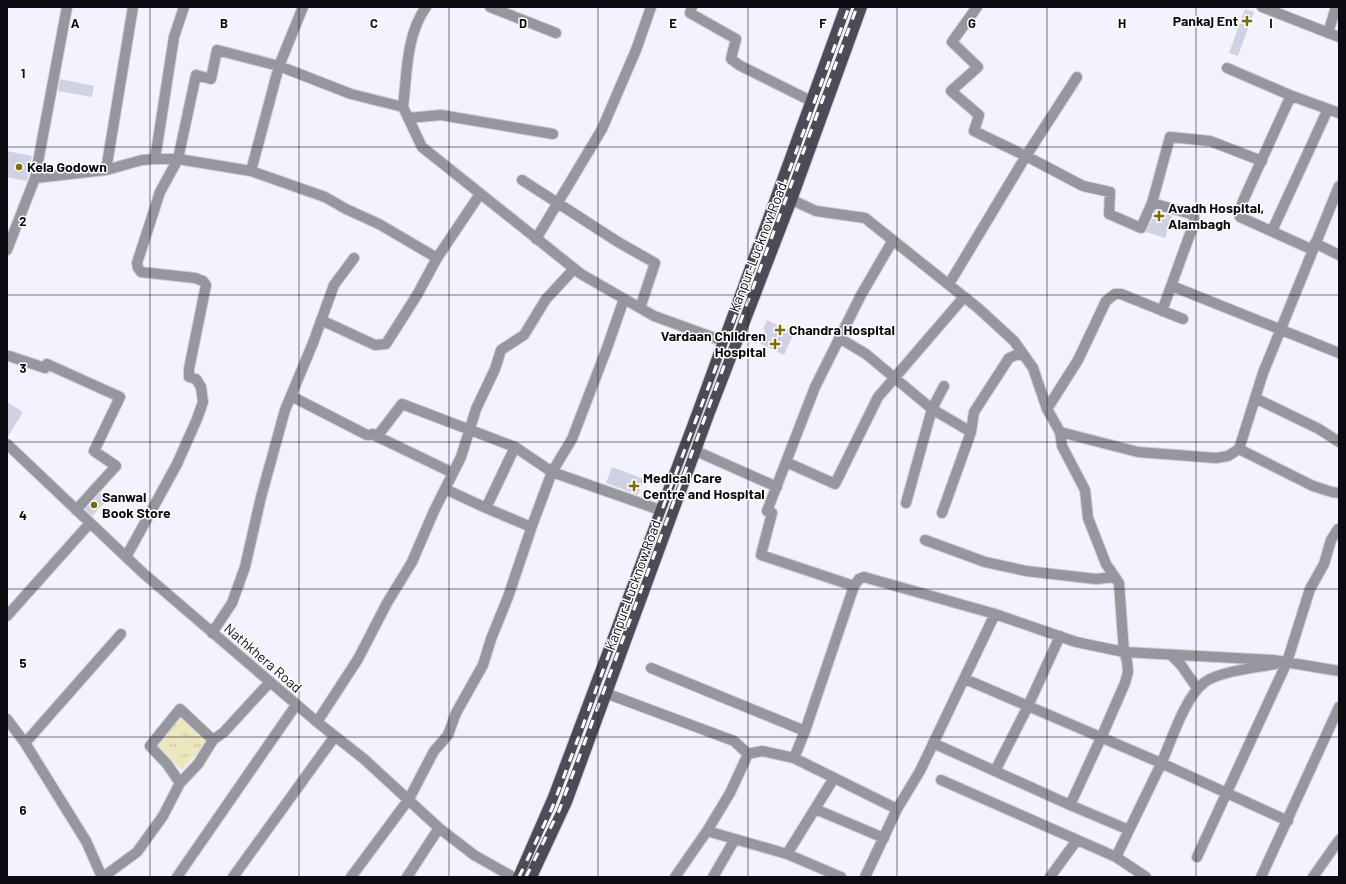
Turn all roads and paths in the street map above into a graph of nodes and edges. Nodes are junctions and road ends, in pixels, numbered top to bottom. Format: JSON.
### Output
{"nodes":[{"id":1,"x":67,"y":7,"type":"edge"},
{"id":2,"x":133,"y":7,"type":"edge"},
{"id":3,"x":184,"y":7,"type":"edge"},
{"id":4,"x":303,"y":7,"type":"edge"},
{"id":5,"x":426,"y":7,"type":"edge"},
{"id":6,"x":490,"y":7,"type":"edge"},
{"id":7,"x":651,"y":7,"type":"edge"},
{"id":8,"x":692,"y":7,"type":"edge"},
{"id":9,"x":845,"y":7,"type":"edge"},
{"id":10,"x":862,"y":7,"type":"edge"},
{"id":11,"x":977,"y":7,"type":"edge"},
{"id":12,"x":1262,"y":7,"type":"edge"},
{"id":13,"x":1336,"y":7,"type":"edge"},
{"id":14,"x":556,"y":33,"type":"dead end"},
{"id":15,"x":1328,"y":33,"type":"junction"},
{"id":16,"x":1339,"y":37,"type":"edge"},
{"id":17,"x":279,"y":66,"type":"junction"},
{"id":18,"x":1227,"y":68,"type":"dead end"},
{"id":19,"x":1077,"y":77,"type":"dead end"},
{"id":20,"x":1292,"y":96,"type":"junction"},
{"id":21,"x":811,"y":101,"type":"junction"},
{"id":22,"x":403,"y":106,"type":"junction"},
{"id":23,"x":1328,"y":109,"type":"junction"},
{"id":24,"x":1339,"y":114,"type":"edge"},
{"id":25,"x":408,"y":118,"type":"junction"},
{"id":26,"x":553,"y":134,"type":"dead end"},
{"id":27,"x":1026,"y":156,"type":"junction"},
{"id":28,"x":155,"y":159,"type":"junction"},
{"id":29,"x":178,"y":159,"type":"junction"},
{"id":30,"x":1262,"y":160,"type":"junction"},
{"id":31,"x":106,"y":170,"type":"junction"},
{"id":32,"x":251,"y":171,"type":"junction"},
{"id":33,"x":35,"y":178,"type":"junction"},
{"id":34,"x":522,"y":180,"type":"dead end"},
{"id":35,"x":1339,"y":186,"type":"edge"},
{"id":36,"x":480,"y":194,"type":"junction"},
{"id":37,"x":777,"y":195,"type":"junction"},
{"id":38,"x":792,"y":200,"type":"junction"},
{"id":39,"x":558,"y":202,"type":"junction"},
{"id":40,"x":1152,"y":202,"type":"junction"},
{"id":41,"x":1272,"y":231,"type":"junction"},
{"id":42,"x":536,"y":239,"type":"junction"},
{"id":43,"x":893,"y":240,"type":"junction"},
{"id":44,"x":1314,"y":247,"type":"junction"},
{"id":45,"x":7,"y":250,"type":"edge"},
{"id":46,"x":1339,"y":255,"type":"edge"},
{"id":47,"x":354,"y":258,"type":"dead end"},
{"id":48,"x":437,"y":258,"type":"junction"},
{"id":49,"x":574,"y":269,"type":"junction"},
{"id":50,"x":949,"y":284,"type":"junction"},
{"id":51,"x":1172,"y":286,"type":"junction"},
{"id":52,"x":964,"y":297,"type":"junction"},
{"id":53,"x":624,"y":299,"type":"junction"},
{"id":54,"x":640,"y":308,"type":"junction"},
{"id":55,"x":1162,"y":311,"type":"junction"},
{"id":56,"x":1183,"y":319,"type":"dead end"},
{"id":57,"x":321,"y":320,"type":"junction"},
{"id":58,"x":1280,"y":330,"type":"junction"},
{"id":59,"x":839,"y":338,"type":"junction"},
{"id":60,"x":723,"y":341,"type":"junction"},
{"id":61,"x":1339,"y":353,"type":"edge"},
{"id":62,"x":1024,"y":355,"type":"junction"},
{"id":63,"x":7,"y":356,"type":"edge"},
{"id":64,"x":894,"y":378,"type":"junction"},
{"id":65,"x":944,"y":386,"type":"dead end"},
{"id":66,"x":291,"y":396,"type":"junction"},
{"id":67,"x":1255,"y":398,"type":"junction"},
{"id":68,"x":1047,"y":409,"type":"junction"},
{"id":69,"x":932,"y":410,"type":"junction"},
{"id":70,"x":470,"y":430,"type":"junction"},
{"id":71,"x":971,"y":432,"type":"junction"},
{"id":72,"x":1060,"y":432,"type":"junction"},
{"id":73,"x":372,"y":434,"type":"junction"},
{"id":74,"x":1339,"y":442,"type":"edge"},
{"id":75,"x":7,"y":444,"type":"edge"},
{"id":76,"x":515,"y":447,"type":"junction"},
{"id":77,"x":1239,"y":449,"type":"junction"},
{"id":78,"x":696,"y":452,"type":"junction"},
{"id":79,"x":786,"y":462,"type":"junction"},
{"id":80,"x":552,"y":472,"type":"junction"},
{"id":81,"x":453,"y":473,"type":"junction"},
{"id":82,"x":777,"y":487,"type":"junction"},
{"id":83,"x":445,"y":489,"type":"junction"},
{"id":84,"x":1339,"y":493,"type":"edge"},
{"id":85,"x":906,"y":503,"type":"dead end"},
{"id":86,"x":486,"y":508,"type":"junction"},
{"id":87,"x":76,"y":510,"type":"junction"},
{"id":88,"x":660,"y":510,"type":"junction"},
{"id":89,"x":942,"y":512,"type":"dead end"},
{"id":90,"x":90,"y":523,"type":"junction"},
{"id":91,"x":531,"y":527,"type":"junction"},
{"id":92,"x":1339,"y":530,"type":"edge"},
{"id":93,"x":925,"y":540,"type":"dead end"},
{"id":94,"x":126,"y":557,"type":"junction"},
{"id":95,"x":1115,"y":577,"type":"junction"},
{"id":96,"x":854,"y":586,"type":"junction"},
{"id":97,"x":995,"y":614,"type":"junction"},
{"id":98,"x":7,"y":616,"type":"edge"},
{"id":99,"x":615,"y":632,"type":"junction"},
{"id":100,"x":212,"y":633,"type":"junction"},
{"id":101,"x":121,"y":634,"type":"dead end"},
{"id":102,"x":1060,"y":636,"type":"junction"},
{"id":103,"x":628,"y":637,"type":"junction"},
{"id":104,"x":1124,"y":652,"type":"junction"},
{"id":105,"x":1171,"y":655,"type":"junction"},
{"id":106,"x":1287,"y":662,"type":"junction"},
{"id":107,"x":651,"y":668,"type":"dead end"},
{"id":108,"x":1339,"y":671,"type":"edge"},
{"id":109,"x":965,"y":679,"type":"junction"},
{"id":110,"x":270,"y":682,"type":"junction"},
{"id":111,"x":1197,"y":688,"type":"junction"},
{"id":112,"x":608,"y":694,"type":"junction"},
{"id":113,"x":296,"y":705,"type":"junction"},
{"id":114,"x":1028,"y":706,"type":"junction"},
{"id":115,"x":1339,"y":707,"type":"edge"},
{"id":116,"x":7,"y":719,"type":"edge"},
{"id":117,"x":317,"y":722,"type":"junction"},
{"id":118,"x":805,"y":731,"type":"junction"},
{"id":119,"x":335,"y":736,"type":"junction"},
{"id":120,"x":1101,"y":738,"type":"junction"},
{"id":121,"x":213,"y":740,"type":"junction"},
{"id":122,"x":933,"y":742,"type":"junction"},
{"id":123,"x":24,"y":743,"type":"junction"},
{"id":124,"x":748,"y":754,"type":"junction"},
{"id":125,"x":794,"y":758,"type":"junction"},
{"id":126,"x":1161,"y":764,"type":"junction"},
{"id":127,"x":995,"y":771,"type":"junction"},
{"id":128,"x":834,"y":778,"type":"junction"},
{"id":129,"x":941,"y":780,"type":"dead end"},
{"id":130,"x":180,"y":783,"type":"junction"},
{"id":131,"x":1227,"y":793,"type":"junction"},
{"id":132,"x":409,"y":799,"type":"junction"},
{"id":133,"x":1070,"y":805,"type":"junction"},
{"id":134,"x":815,"y":809,"type":"junction"},
{"id":135,"x":897,"y":809,"type":"junction"},
{"id":136,"x":1288,"y":821,"type":"junction"},
{"id":137,"x":440,"y":828,"type":"junction"},
{"id":138,"x":1129,"y":830,"type":"junction"},
{"id":139,"x":706,"y":831,"type":"junction"},
{"id":140,"x":884,"y":838,"type":"junction"},
{"id":141,"x":735,"y":839,"type":"junction"},
{"id":142,"x":1077,"y":840,"type":"junction"},
{"id":143,"x":1339,"y":840,"type":"edge"},
{"id":144,"x":787,"y":854,"type":"junction"},
{"id":145,"x":1116,"y":857,"type":"junction"},
{"id":146,"x":1197,"y":857,"type":"dead end"},
{"id":147,"x":102,"y":877,"type":"edge"},
{"id":148,"x":176,"y":877,"type":"edge"},
{"id":149,"x":233,"y":877,"type":"edge"},
{"id":150,"x":351,"y":877,"type":"edge"},
{"id":151,"x":407,"y":877,"type":"edge"},
{"id":152,"x":513,"y":877,"type":"edge"},
{"id":153,"x":518,"y":877,"type":"edge"},
{"id":154,"x":532,"y":877,"type":"edge"},
{"id":155,"x":675,"y":877,"type":"edge"},
{"id":156,"x":713,"y":877,"type":"edge"},
{"id":157,"x":841,"y":877,"type":"edge"},
{"id":158,"x":865,"y":877,"type":"edge"},
{"id":159,"x":1050,"y":877,"type":"edge"},
{"id":160,"x":1146,"y":877,"type":"edge"},
{"id":161,"x":1261,"y":877,"type":"edge"},
{"id":162,"x":1313,"y":877,"type":"edge"}],
"edges":[{"from":1,"to":33,"type":"street"},
{"from":2,"to":31,"type":"street"},
{"from":3,"to":28,"type":"street"},
{"from":4,"to":17,"type":"street"},
{"from":5,"to":22,"type":"street"},
{"from":6,"to":14,"type":"street"},
{"from":7,"to":39,"type":"street"},
{"from":8,"to":21,"type":"street"},
{"from":9,"to":21,"type":"main road","name":"Kanpur-Lucknow Road"},
{"from":10,"to":38,"type":"main road","name":"Kanpur-Lucknow Road"},
{"from":11,"to":27,"type":"street"},
{"from":12,"to":15,"type":"street"},
{"from":13,"to":15,"type":"street"},
{"from":15,"to":16,"type":"street"},
{"from":17,"to":22,"type":"street"},
{"from":17,"to":29,"type":"street"},
{"from":17,"to":32,"type":"street"},
{"from":18,"to":20,"type":"street"},
{"from":19,"to":27,"type":"street"},
{"from":20,"to":23,"type":"street"},
{"from":20,"to":30,"type":"street"},
{"from":21,"to":37,"type":"main road","name":"Kanpur-Lucknow Road"},
{"from":22,"to":25,"type":"street"},
{"from":23,"to":24,"type":"street"},
{"from":23,"to":41,"type":"street"},
{"from":25,"to":26,"type":"street"},
{"from":25,"to":36,"type":"street"},
{"from":27,"to":40,"type":"street"},
{"from":27,"to":50,"type":"street"},
{"from":28,"to":29,"type":"street"},
{"from":28,"to":31,"type":"street"},
{"from":29,"to":32,"type":"street"},
{"from":29,"to":94,"type":"street"},
{"from":30,"to":40,"type":"street"},
{"from":30,"to":41,"type":"street"},
{"from":31,"to":33,"type":"street"},
{"from":32,"to":48,"type":"street"},
{"from":33,"to":45,"type":"street"},
{"from":34,"to":39,"type":"street"},
{"from":35,"to":44,"type":"street"},
{"from":36,"to":42,"type":"street"},
{"from":36,"to":48,"type":"street"},
{"from":37,"to":38,"type":"street"},
{"from":37,"to":60,"type":"main road","name":"Kanpur-Lucknow Road"},
{"from":38,"to":43,"type":"street"},
{"from":38,"to":78,"type":"main road","name":"Kanpur-Lucknow Road"},
{"from":39,"to":42,"type":"street"},
{"from":39,"to":54,"type":"street"},
{"from":40,"to":51,"type":"street"},
{"from":41,"to":44,"type":"street"},
{"from":42,"to":49,"type":"street"},
{"from":43,"to":50,"type":"street"},
{"from":43,"to":59,"type":"street"},
{"from":44,"to":46,"type":"street"},
{"from":44,"to":58,"type":"street"},
{"from":47,"to":57,"type":"street"},
{"from":48,"to":57,"type":"street"},
{"from":49,"to":53,"type":"street"},
{"from":49,"to":70,"type":"street"},
{"from":50,"to":52,"type":"street"},
{"from":51,"to":55,"type":"street"},
{"from":51,"to":58,"type":"street"},
{"from":52,"to":62,"type":"street"},
{"from":52,"to":64,"type":"street"},
{"from":53,"to":54,"type":"street"},
{"from":53,"to":80,"type":"street"},
{"from":54,"to":60,"type":"street"},
{"from":55,"to":56,"type":"street"},
{"from":55,"to":68,"type":"street"},
{"from":57,"to":66,"type":"street"},
{"from":58,"to":61,"type":"street"},
{"from":58,"to":67,"type":"street"},
{"from":59,"to":64,"type":"street"},
{"from":59,"to":79,"type":"street"},
{"from":60,"to":88,"type":"main road","name":"Kanpur-Lucknow Road"},
{"from":62,"to":68,"type":"street"},
{"from":62,"to":71,"type":"street"},
{"from":63,"to":87,"type":"street"},
{"from":64,"to":69,"type":"street"},
{"from":64,"to":79,"type":"street"},
{"from":65,"to":69,"type":"street"},
{"from":66,"to":73,"type":"street"},
{"from":66,"to":100,"type":"street"},
{"from":67,"to":74,"type":"street"},
{"from":67,"to":77,"type":"street"},
{"from":68,"to":72,"type":"street"},
{"from":69,"to":71,"type":"street"},
{"from":69,"to":85,"type":"street"},
{"from":70,"to":73,"type":"street"},
{"from":70,"to":76,"type":"street"},
{"from":70,"to":81,"type":"street"},
{"from":71,"to":89,"type":"street"},
{"from":72,"to":77,"type":"street"},
{"from":72,"to":95,"type":"street"},
{"from":73,"to":81,"type":"street"},
{"from":75,"to":87,"type":"street","name":"Nathkhera Road"},
{"from":76,"to":80,"type":"street"},
{"from":76,"to":86,"type":"street"},
{"from":77,"to":84,"type":"street"},
{"from":78,"to":82,"type":"street"},
{"from":78,"to":103,"type":"main road","name":"Kanpur-Lucknow Road"},
{"from":79,"to":82,"type":"street"},
{"from":80,"to":88,"type":"street"},
{"from":80,"to":91,"type":"street"},
{"from":81,"to":83,"type":"street"},
{"from":82,"to":96,"type":"street"},
{"from":83,"to":86,"type":"street"},
{"from":83,"to":117,"type":"street"},
{"from":86,"to":91,"type":"street"},
{"from":87,"to":90,"type":"street","name":"Nathkhera Road"},
{"from":88,"to":99,"type":"main road","name":"Kanpur-Lucknow Road"},
{"from":90,"to":94,"type":"street","name":"Nathkhera Road"},
{"from":90,"to":98,"type":"street"},
{"from":91,"to":132,"type":"street"},
{"from":92,"to":106,"type":"street"},
{"from":93,"to":95,"type":"street"},
{"from":94,"to":100,"type":"street","name":"Nathkhera Road"},
{"from":95,"to":104,"type":"street"},
{"from":96,"to":97,"type":"street"},
{"from":96,"to":118,"type":"street"},
{"from":97,"to":102,"type":"street"},
{"from":97,"to":109,"type":"street"},
{"from":99,"to":103,"type":"main road"},
{"from":99,"to":153,"type":"main road","name":"Kanpur-Lucknow Road"},
{"from":100,"to":110,"type":"street","name":"Nathkhera Road"},
{"from":101,"to":123,"type":"street"},
{"from":102,"to":104,"type":"street"},
{"from":102,"to":114,"type":"street"},
{"from":103,"to":112,"type":"main road","name":"Kanpur-Lucknow Road"},
{"from":104,"to":105,"type":"street"},
{"from":104,"to":120,"type":"street"},
{"from":105,"to":106,"type":"street"},
{"from":105,"to":111,"type":"street"},
{"from":106,"to":108,"type":"street"},
{"from":106,"to":111,"type":"street"},
{"from":106,"to":131,"type":"street"},
{"from":107,"to":118,"type":"street"},
{"from":109,"to":114,"type":"street"},
{"from":109,"to":122,"type":"street"},
{"from":110,"to":113,"type":"street","name":"Nathkhera Road"},
{"from":110,"to":121,"type":"street"},
{"from":111,"to":126,"type":"street"},
{"from":112,"to":124,"type":"street"},
{"from":112,"to":154,"type":"main road","name":"Kanpur-Lucknow Road"},
{"from":113,"to":117,"type":"street","name":"Nathkhera Road"},
{"from":113,"to":148,"type":"street"},
{"from":114,"to":120,"type":"street"},
{"from":114,"to":127,"type":"street"},
{"from":115,"to":136,"type":"street"},
{"from":116,"to":123,"type":"street"},
{"from":117,"to":119,"type":"street","name":"Nathkhera Road"},
{"from":118,"to":125,"type":"street"},
{"from":119,"to":132,"type":"street","name":"Nathkhera Road"},
{"from":119,"to":149,"type":"street"},
{"from":120,"to":126,"type":"street"},
{"from":120,"to":133,"type":"street"},
{"from":121,"to":130,"type":"street"},
{"from":121,"to":130,"type":"street"},
{"from":122,"to":127,"type":"street"},
{"from":122,"to":135,"type":"street"},
{"from":123,"to":147,"type":"street"},
{"from":124,"to":125,"type":"street"},
{"from":124,"to":139,"type":"street"},
{"from":125,"to":128,"type":"street"},
{"from":126,"to":131,"type":"street"},
{"from":126,"to":138,"type":"street"},
{"from":127,"to":133,"type":"street"},
{"from":128,"to":134,"type":"street"},
{"from":128,"to":135,"type":"street"},
{"from":129,"to":142,"type":"street"},
{"from":130,"to":147,"type":"street"},
{"from":131,"to":136,"type":"street"},
{"from":131,"to":146,"type":"street"},
{"from":132,"to":137,"type":"street","name":"Nathkhera Road"},
{"from":132,"to":150,"type":"street"},
{"from":133,"to":138,"type":"street"},
{"from":134,"to":140,"type":"street"},
{"from":134,"to":144,"type":"street"},
{"from":135,"to":140,"type":"street"},
{"from":136,"to":161,"type":"street"},
{"from":137,"to":151,"type":"street"},
{"from":137,"to":152,"type":"street","name":"Nathkhera Road"},
{"from":138,"to":145,"type":"street"},
{"from":139,"to":141,"type":"street"},
{"from":139,"to":155,"type":"street"},
{"from":140,"to":158,"type":"street"},
{"from":141,"to":144,"type":"street"},
{"from":141,"to":156,"type":"street"},
{"from":142,"to":145,"type":"street"},
{"from":142,"to":159,"type":"street"},
{"from":143,"to":162,"type":"street"},
{"from":144,"to":157,"type":"street"},
{"from":145,"to":160,"type":"street"}]}
